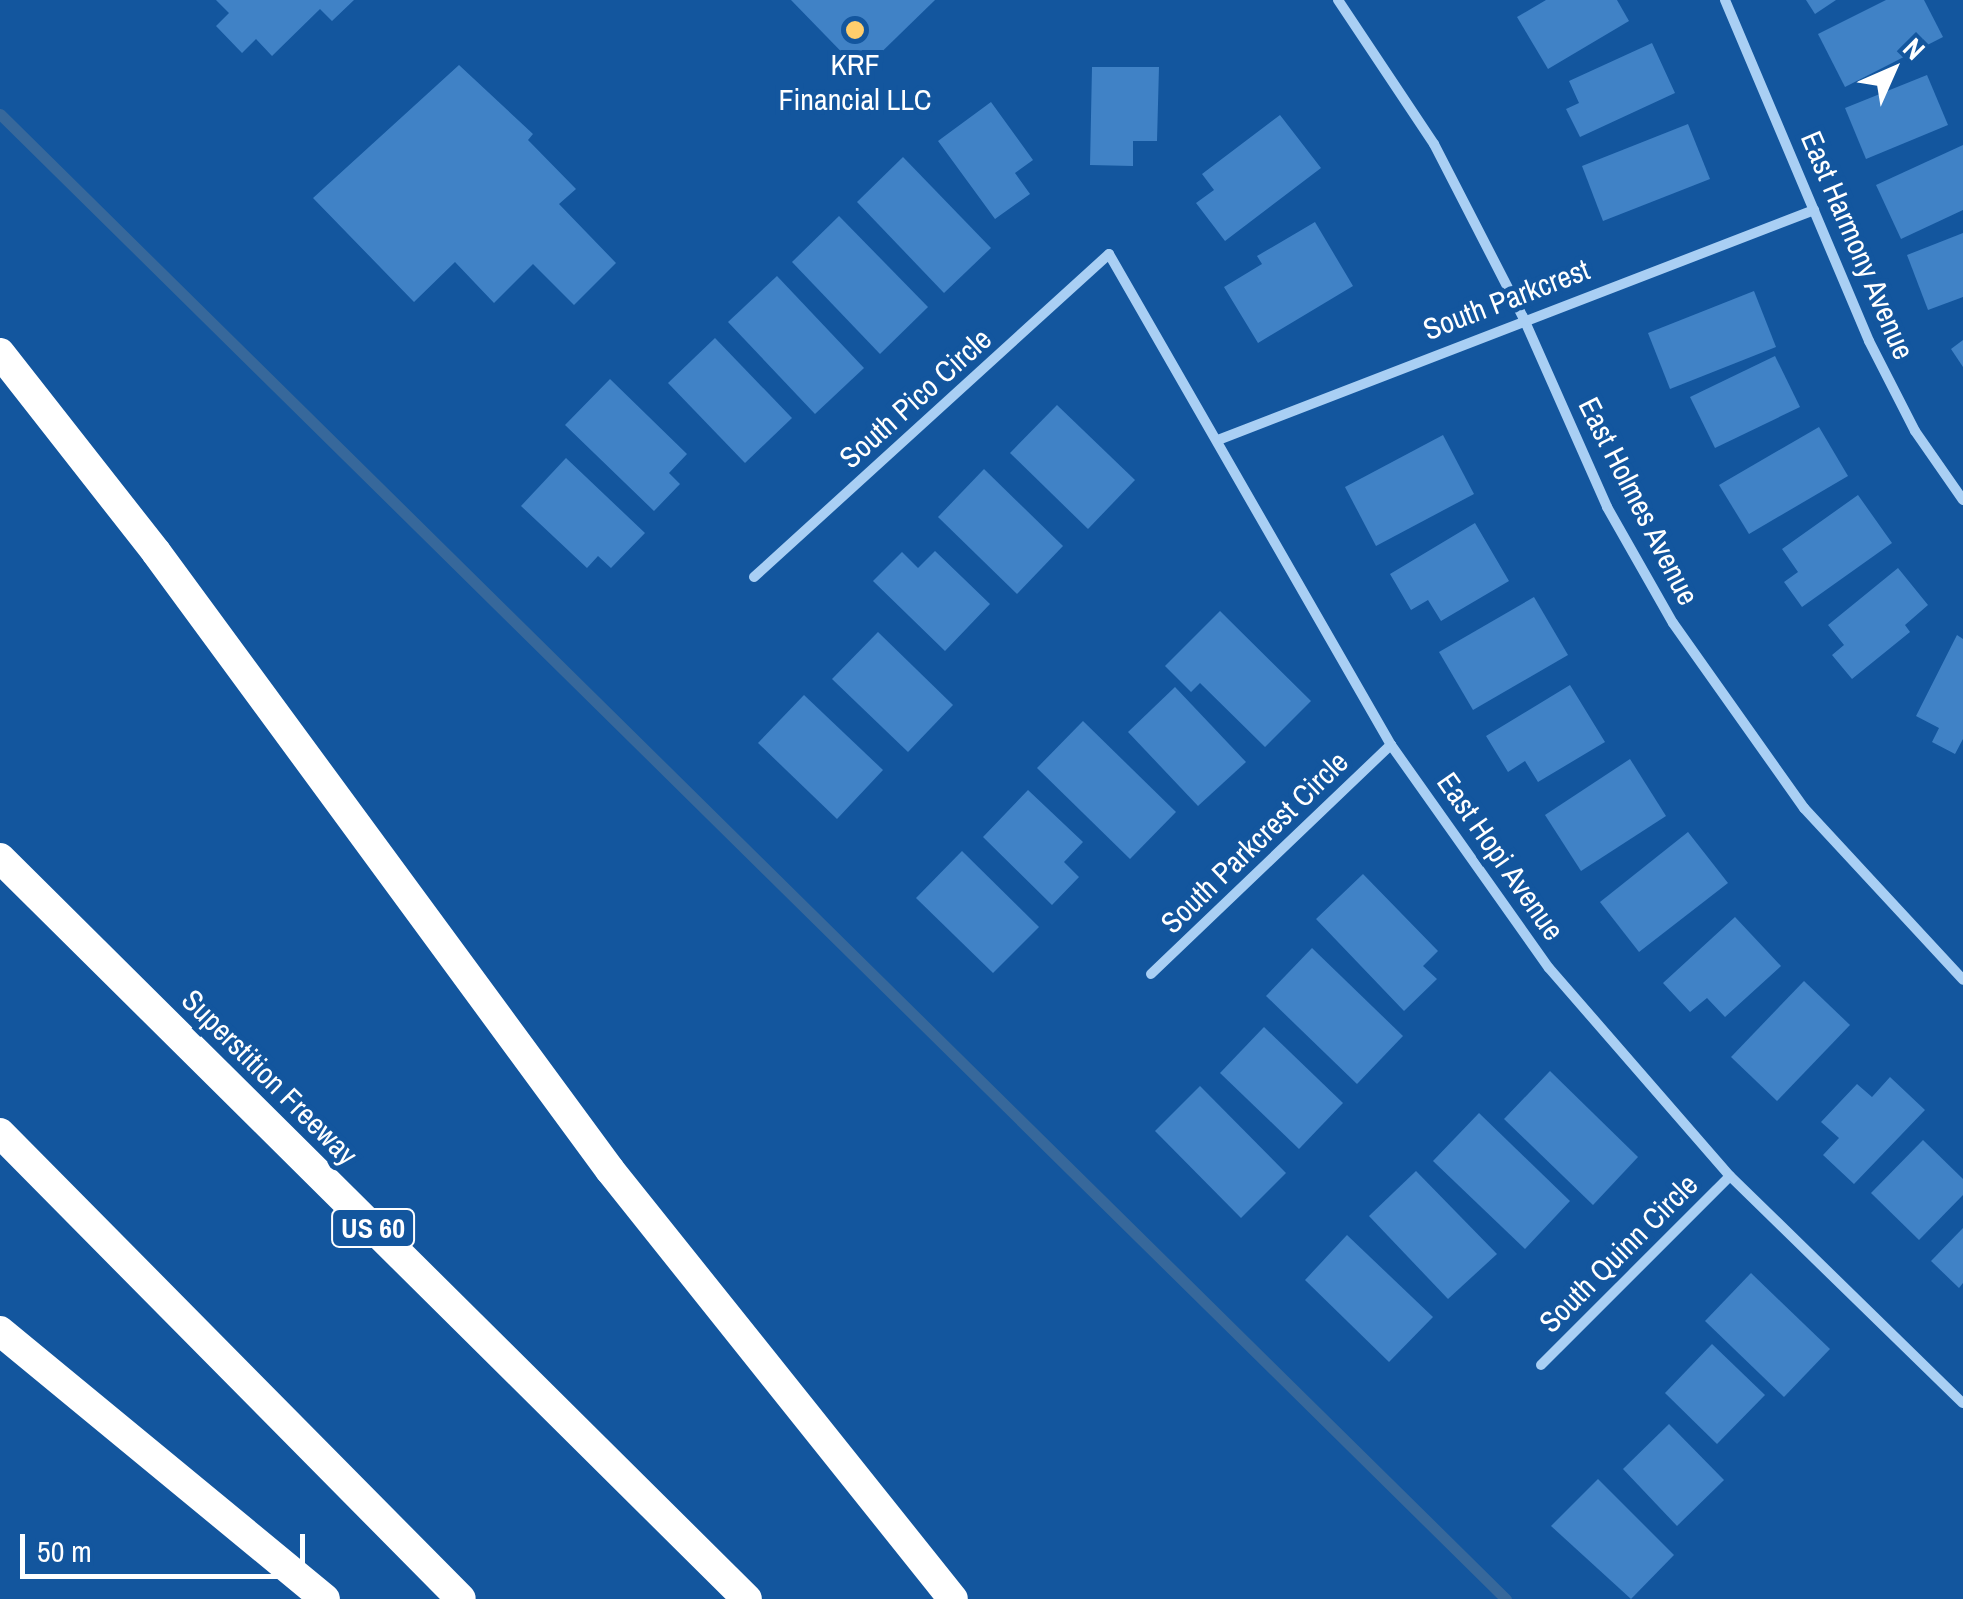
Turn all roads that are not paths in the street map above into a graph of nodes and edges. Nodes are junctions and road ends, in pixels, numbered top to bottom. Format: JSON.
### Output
{"nodes":[{"id":1,"x":1338,"y":0,"type":"edge"},
{"id":2,"x":1725,"y":0,"type":"edge"},
{"id":3,"x":1814,"y":210,"type":"junction"},
{"id":4,"x":1109,"y":254,"type":"joint"},
{"id":5,"x":1522,"y":318,"type":"junction"},
{"id":6,"x":0,"y":353,"type":"edge"},
{"id":7,"x":1218,"y":440,"type":"junction"},
{"id":8,"x":1963,"y":500,"type":"edge"},
{"id":9,"x":754,"y":577,"type":"dead end"},
{"id":10,"x":1391,"y":746,"type":"junction"},
{"id":11,"x":0,"y":858,"type":"edge"},
{"id":12,"x":1151,"y":974,"type":"dead end"},
{"id":13,"x":1963,"y":980,"type":"edge"},
{"id":14,"x":0,"y":1133,"type":"edge"},
{"id":15,"x":1730,"y":1176,"type":"junction"},
{"id":16,"x":0,"y":1331,"type":"edge"},
{"id":17,"x":1542,"y":1365,"type":"dead end"},
{"id":18,"x":1963,"y":1403,"type":"edge"},
{"id":19,"x":325,"y":1599,"type":"edge"},
{"id":20,"x":461,"y":1599,"type":"edge"},
{"id":21,"x":746,"y":1599,"type":"edge"},
{"id":22,"x":954,"y":1599,"type":"edge"}],
"edges":[{"from":1,"to":5,"type":"street","name":"East Holmes Avenue"},
{"from":2,"to":3,"type":"street","name":"East Harmony Avenue"},
{"from":3,"to":5,"type":"street","name":"South Parkcrest"},
{"from":3,"to":8,"type":"street","name":"East Harmony Avenue"},
{"from":4,"to":7,"type":"street","name":"East Hopi Avenue"},
{"from":4,"to":9,"type":"street","name":"South Pico Circle"},
{"from":5,"to":7,"type":"street","name":"South Parkcrest"},
{"from":5,"to":13,"type":"street","name":"East Holmes Avenue"},
{"from":6,"to":22,"type":"highway"},
{"from":7,"to":10,"type":"street","name":"East Hopi Avenue"},
{"from":10,"to":12,"type":"street","name":"South Parkcrest Circle"},
{"from":10,"to":15,"type":"street","name":"East Hopi Avenue"},
{"from":11,"to":21,"type":"highway","name":"Superstition Freeway","number":"US 60"},
{"from":14,"to":20,"type":"highway"},
{"from":15,"to":17,"type":"street","name":"South Quinn Circle"},
{"from":15,"to":18,"type":"street","name":"East Hopi Avenue"},
{"from":16,"to":19,"type":"highway"}]}
